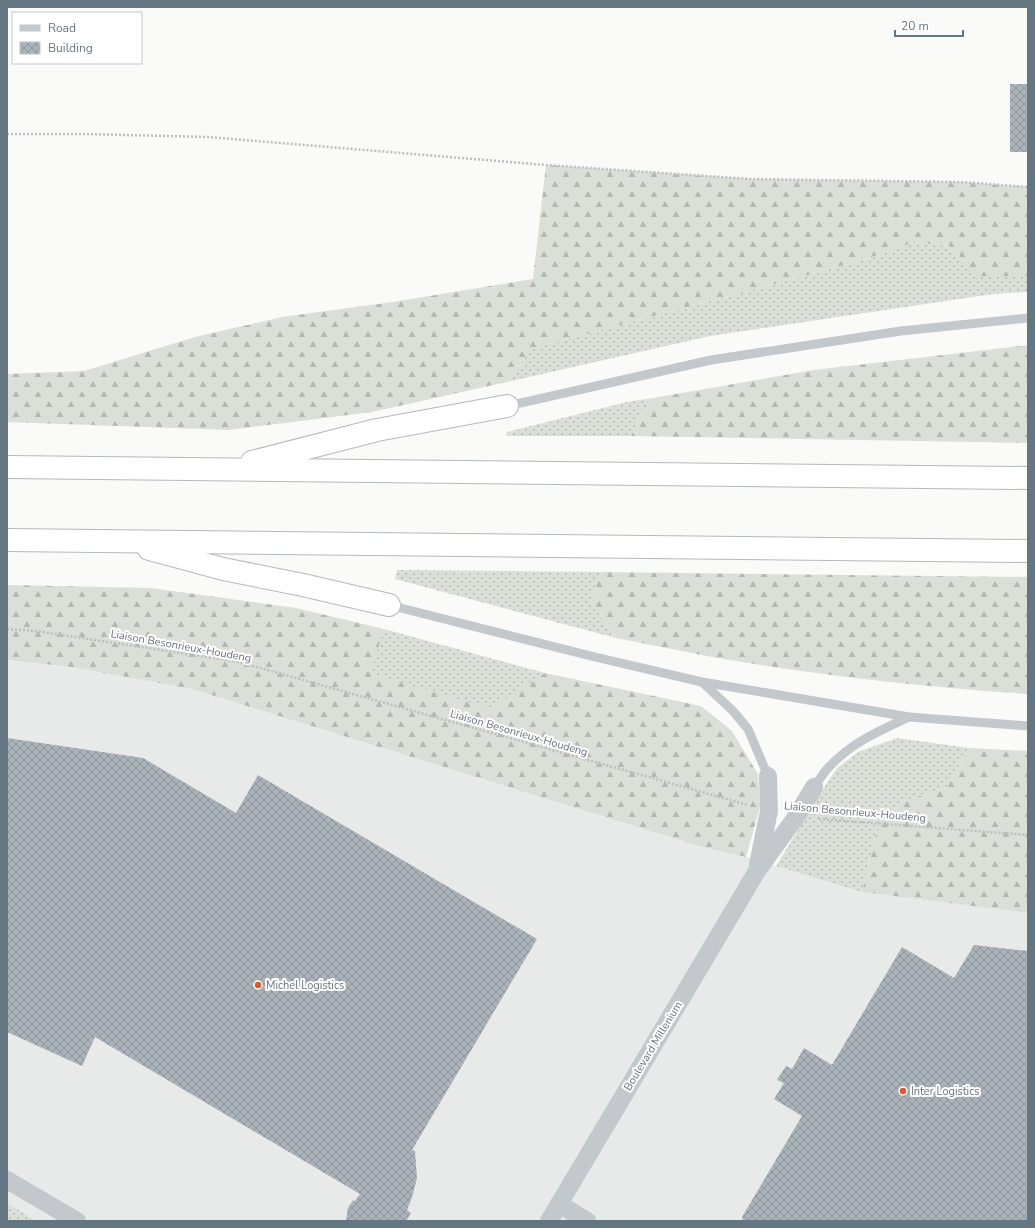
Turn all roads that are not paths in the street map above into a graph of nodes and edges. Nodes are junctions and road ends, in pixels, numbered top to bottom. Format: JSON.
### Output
{"nodes":[{"id":1,"x":1028,"y":318,"type":"edge"},
{"id":2,"x":507,"y":406,"type":"joint"},
{"id":3,"x":7,"y":467,"type":"edge"},
{"id":4,"x":222,"y":470,"type":"junction"},
{"id":5,"x":1028,"y":478,"type":"edge"},
{"id":6,"x":7,"y":540,"type":"edge"},
{"id":7,"x":117,"y":541,"type":"junction"},
{"id":8,"x":1028,"y":551,"type":"edge"},
{"id":9,"x":390,"y":604,"type":"joint"},
{"id":10,"x":702,"y":682,"type":"junction"},
{"id":11,"x":909,"y":717,"type":"junction"},
{"id":12,"x":1028,"y":726,"type":"edge"},
{"id":13,"x":768,"y":776,"type":"joint"},
{"id":14,"x":814,"y":787,"type":"joint"},
{"id":15,"x":757,"y":871,"type":"junction"},
{"id":16,"x":7,"y":1180,"type":"edge"},
{"id":17,"x":559,"y":1204,"type":"junction"},
{"id":18,"x":77,"y":1221,"type":"edge"},
{"id":19,"x":549,"y":1221,"type":"edge"},
{"id":20,"x":587,"y":1221,"type":"edge"}],
"edges":[{"from":1,"to":2,"type":"lane"},
{"from":2,"to":4,"type":"highway"},
{"from":3,"to":4,"type":"highway"},
{"from":4,"to":5,"type":"highway"},
{"from":6,"to":7,"type":"highway"},
{"from":7,"to":8,"type":"highway"},
{"from":7,"to":9,"type":"highway"},
{"from":9,"to":10,"type":"lane"},
{"from":10,"to":11,"type":"lane"},
{"from":10,"to":13,"type":"lane"},
{"from":11,"to":12,"type":"lane"},
{"from":11,"to":14,"type":"lane"},
{"from":13,"to":15,"type":"street"},
{"from":14,"to":15,"type":"street"},
{"from":15,"to":17,"type":"street","name":"Boulevard Millenium"},
{"from":16,"to":18,"type":"street"},
{"from":17,"to":19,"type":"street","name":"Boulevard Millenium"},
{"from":17,"to":20,"type":"street"}]}
